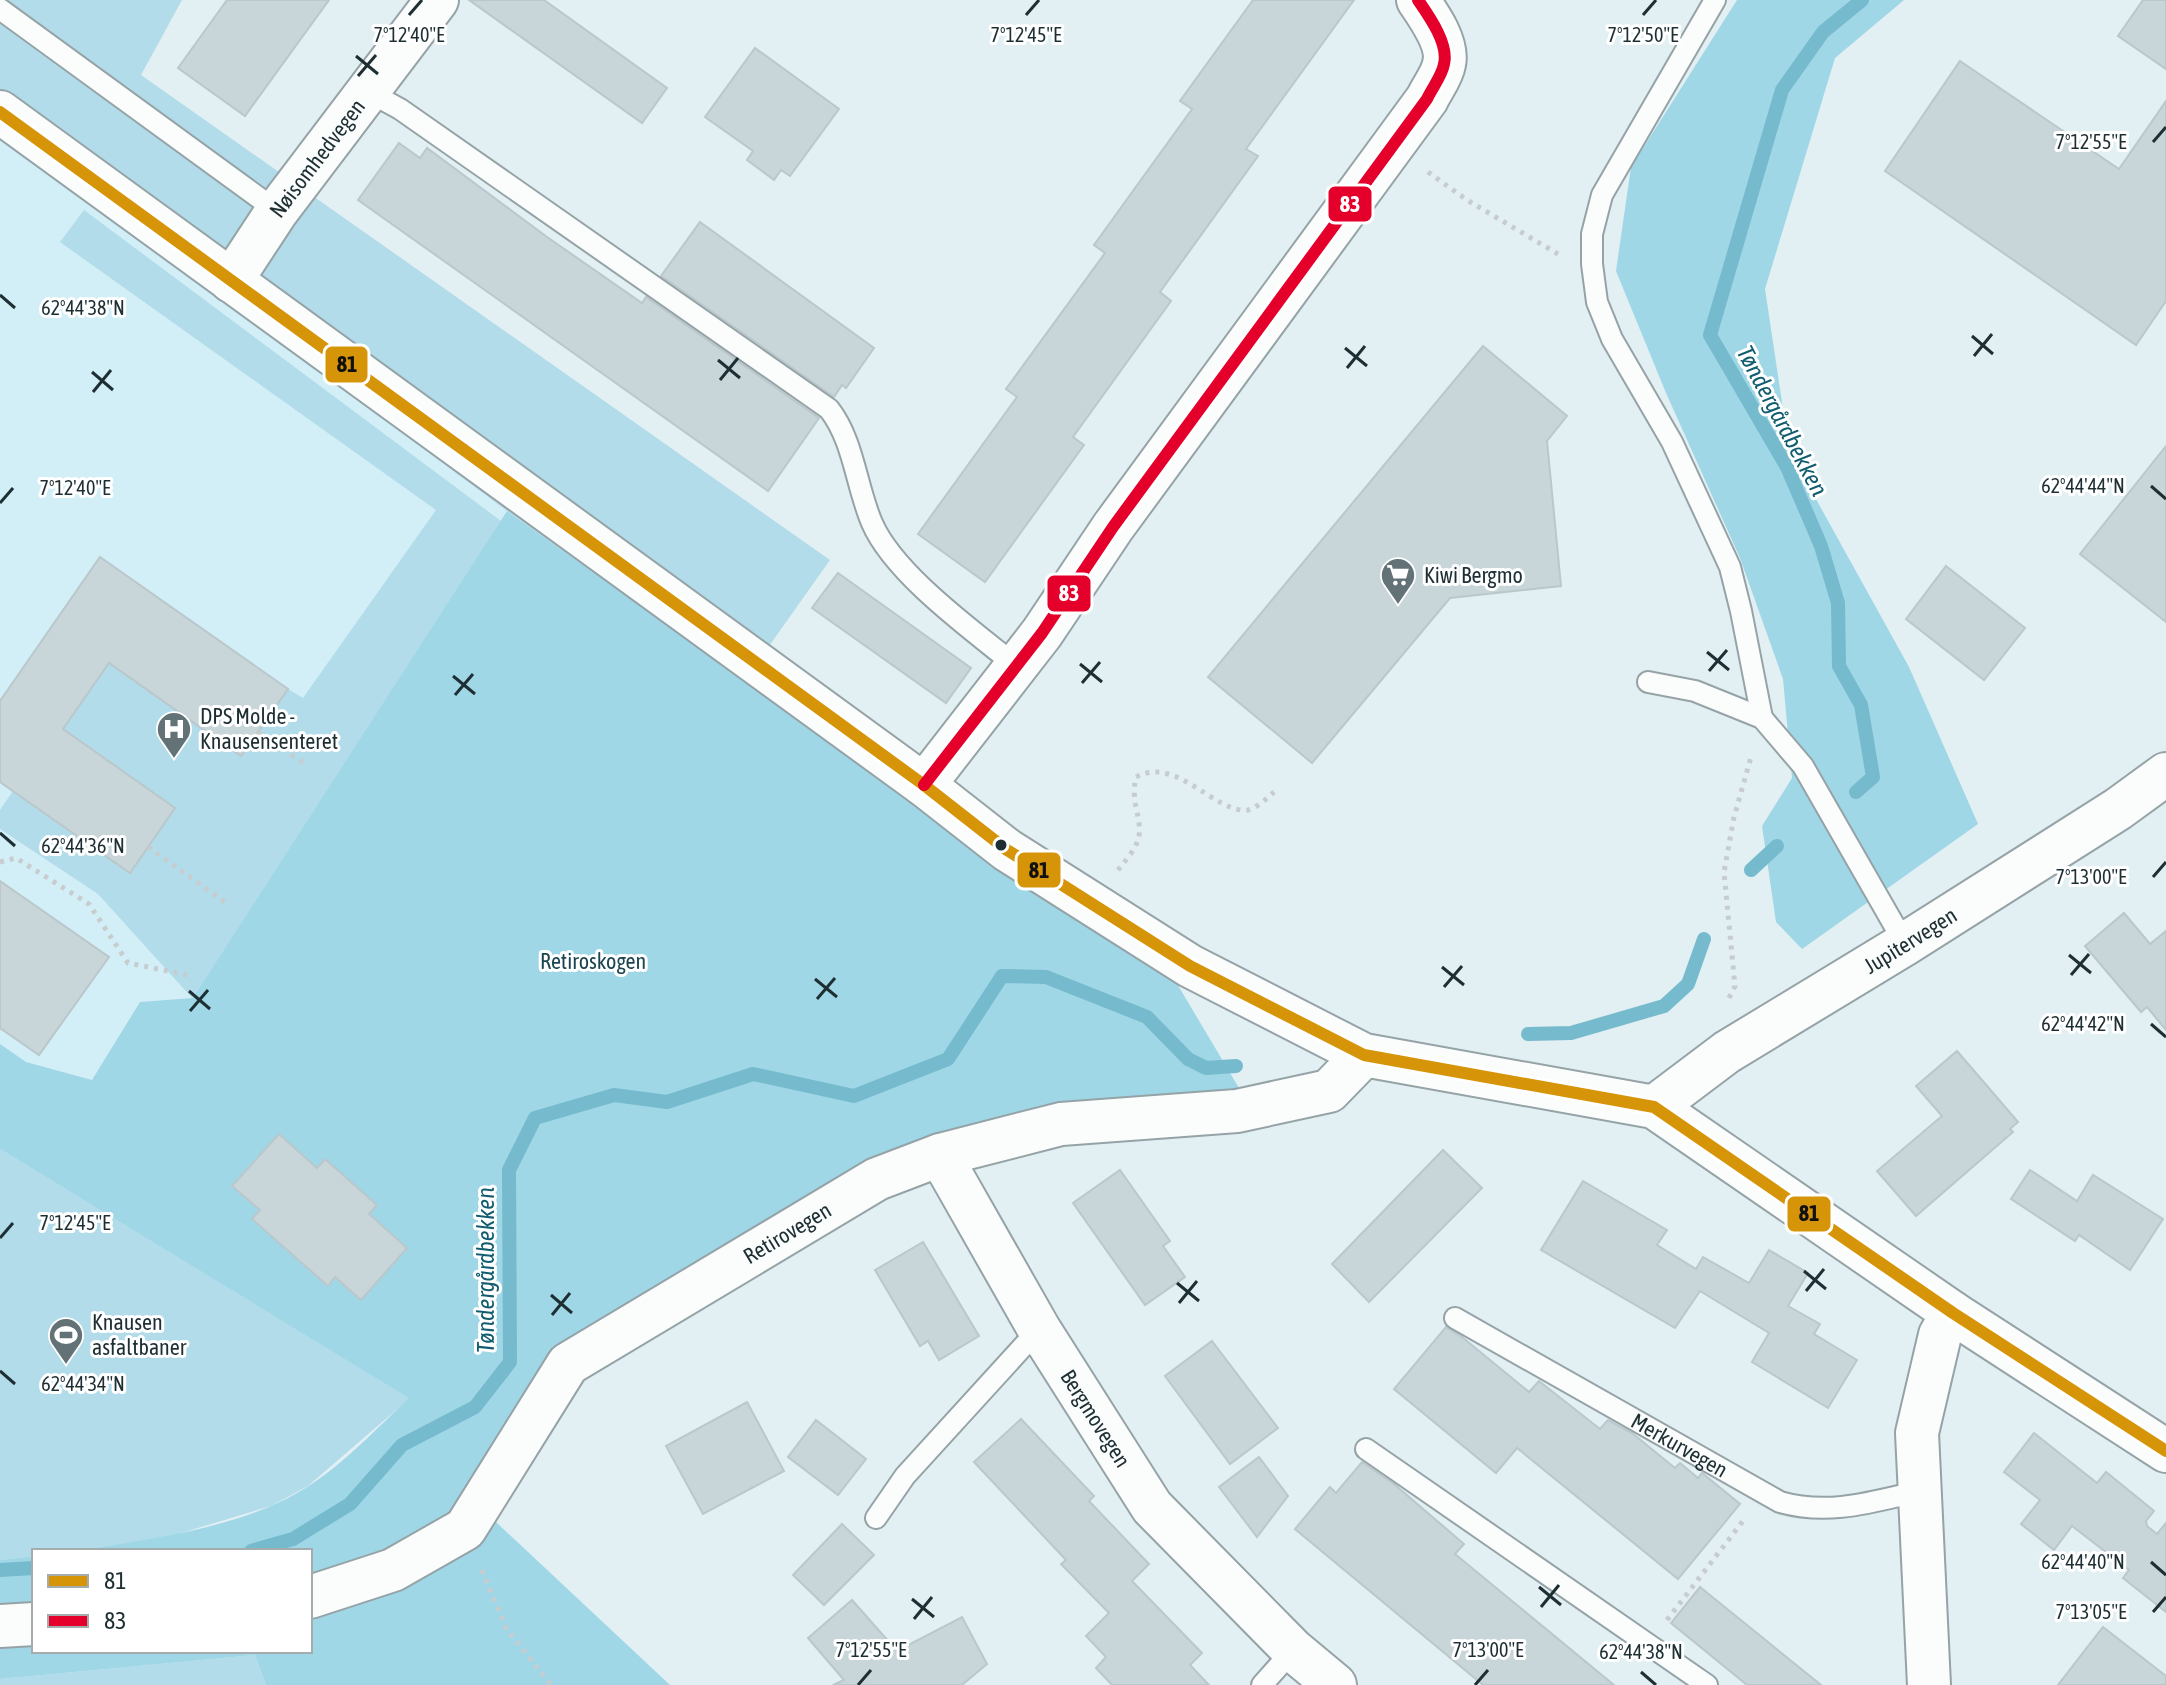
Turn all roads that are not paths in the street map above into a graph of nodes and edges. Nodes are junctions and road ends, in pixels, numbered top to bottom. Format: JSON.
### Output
{"nodes":[{"id":1,"x":437,"y":0,"type":"edge"},
{"id":2,"x":1418,"y":0,"type":"edge"},
{"id":3,"x":1715,"y":0,"type":"edge"},
{"id":4,"x":0,"y":9,"type":"edge"},
{"id":5,"x":367,"y":91,"type":"junction"},
{"id":6,"x":0,"y":112,"type":"edge"},
{"id":7,"x":277,"y":211,"type":"junction"},
{"id":8,"x":231,"y":281,"type":"junction"},
{"id":9,"x":1015,"y":665,"type":"junction"},
{"id":10,"x":1648,"y":682,"type":"dead end"},
{"id":11,"x":1762,"y":718,"type":"junction"},
{"id":12,"x":2166,"y":774,"type":"edge"},
{"id":13,"x":924,"y":785,"type":"junction"},
{"id":14,"x":1905,"y":944,"type":"junction"},
{"id":15,"x":1364,"y":1055,"type":"junction"},
{"id":16,"x":1654,"y":1107,"type":"junction"},
{"id":17,"x":940,"y":1155,"type":"junction"},
{"id":18,"x":1953,"y":1313,"type":"junction"},
{"id":19,"x":1455,"y":1318,"type":"dead end"},
{"id":20,"x":1039,"y":1329,"type":"junction"},
{"id":21,"x":1366,"y":1449,"type":"dead end"},
{"id":22,"x":2166,"y":1451,"type":"edge"},
{"id":23,"x":1920,"y":1491,"type":"junction"},
{"id":24,"x":876,"y":1518,"type":"dead end"},
{"id":25,"x":312,"y":1596,"type":"edge"},
{"id":26,"x":32,"y":1624,"type":"edge"},
{"id":27,"x":0,"y":1626,"type":"edge"},
{"id":28,"x":1293,"y":1650,"type":"junction"},
{"id":29,"x":1262,"y":1685,"type":"edge"},
{"id":30,"x":1335,"y":1685,"type":"edge"},
{"id":31,"x":1707,"y":1685,"type":"edge"},
{"id":32,"x":1929,"y":1685,"type":"edge"}],
"edges":[{"from":1,"to":5,"type":"street","name":"Nøisomhedvegen"},
{"from":2,"to":9,"type":"street"},
{"from":3,"to":11,"type":"lane"},
{"from":4,"to":7,"type":"lane"},
{"from":5,"to":7,"type":"street","name":"Nøisomhedvegen"},
{"from":5,"to":9,"type":"lane"},
{"from":6,"to":8,"type":"street"},
{"from":7,"to":8,"type":"street","name":"Nøisomhedvegen"},
{"from":8,"to":13,"type":"street"},
{"from":9,"to":13,"type":"street"},
{"from":10,"to":11,"type":"lane"},
{"from":11,"to":14,"type":"lane"},
{"from":12,"to":14,"type":"street","name":"Jupitervegen"},
{"from":13,"to":15,"type":"street"},
{"from":14,"to":16,"type":"street","name":"Jupitervegen"},
{"from":15,"to":16,"type":"street"},
{"from":15,"to":17,"type":"street","name":"Retirovegen"},
{"from":16,"to":18,"type":"street"},
{"from":17,"to":20,"type":"street","name":"Bergmovegen"},
{"from":17,"to":25,"type":"street","name":"Retirovegen"},
{"from":18,"to":22,"type":"street"},
{"from":18,"to":23,"type":"street"},
{"from":19,"to":23,"type":"lane","name":"Merkurvegen"},
{"from":20,"to":24,"type":"lane"},
{"from":20,"to":28,"type":"street","name":"Bergmovegen"},
{"from":21,"to":31,"type":"lane"},
{"from":23,"to":32,"type":"street"},
{"from":26,"to":27,"type":"street"},
{"from":28,"to":29,"type":"lane"},
{"from":28,"to":30,"type":"street","name":"Bergmovegen"}]}
